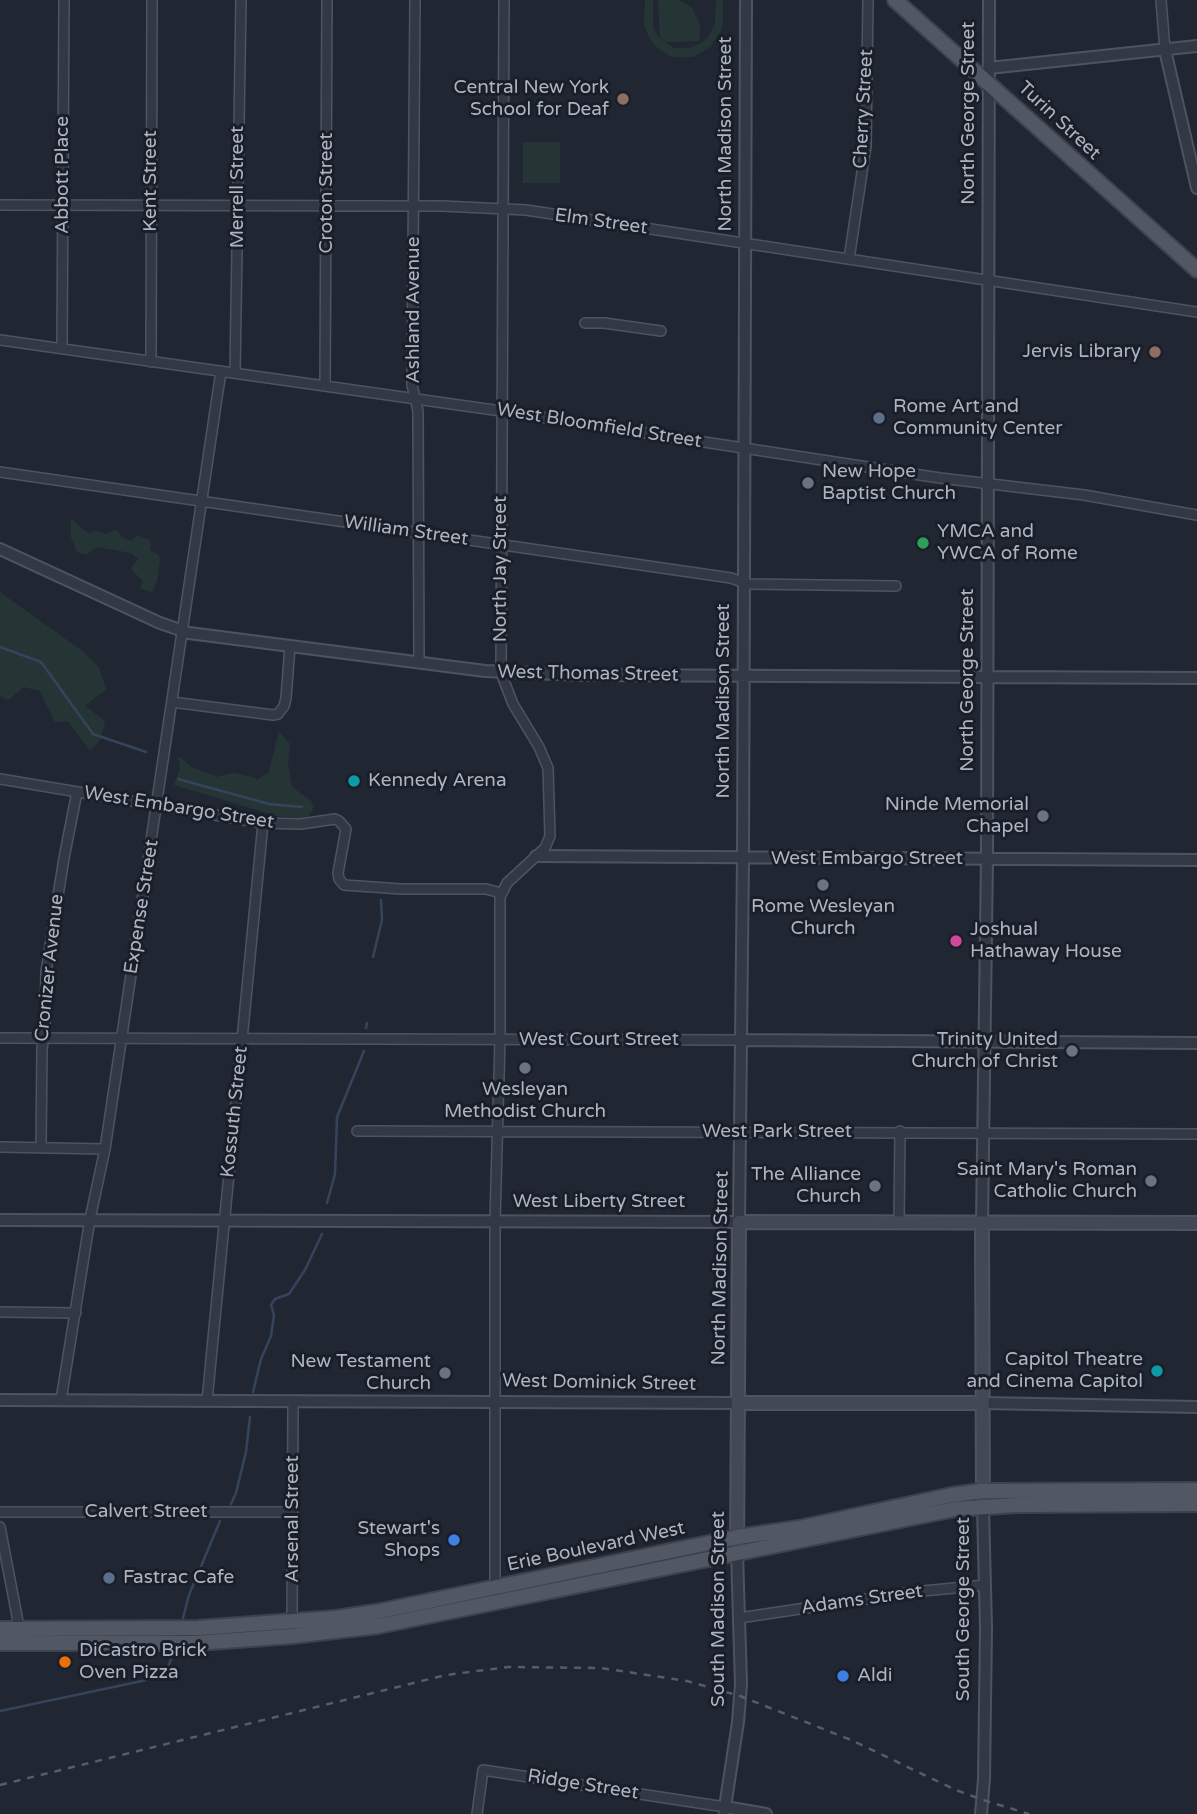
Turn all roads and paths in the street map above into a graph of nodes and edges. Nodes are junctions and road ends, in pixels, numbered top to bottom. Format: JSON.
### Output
{"nodes":[{"id":1,"x":64,"y":0,"type":"edge"},
{"id":2,"x":152,"y":0,"type":"edge"},
{"id":3,"x":241,"y":0,"type":"edge"},
{"id":4,"x":327,"y":0,"type":"edge"},
{"id":5,"x":415,"y":0,"type":"edge"},
{"id":6,"x":504,"y":0,"type":"edge"},
{"id":7,"x":746,"y":0,"type":"edge"},
{"id":8,"x":868,"y":0,"type":"edge"},
{"id":9,"x":895,"y":0,"type":"edge"},
{"id":10,"x":989,"y":0,"type":"edge"},
{"id":11,"x":1161,"y":0,"type":"edge"},
{"id":12,"x":1197,"y":46,"type":"edge"},
{"id":13,"x":1165,"y":50,"type":"junction"},
{"id":14,"x":989,"y":75,"type":"junction"},
{"id":15,"x":1197,"y":187,"type":"edge"},
{"id":16,"x":0,"y":205,"type":"edge"},
{"id":17,"x":63,"y":205,"type":"junction"},
{"id":18,"x":151,"y":206,"type":"junction"},
{"id":19,"x":239,"y":206,"type":"junction"},
{"id":20,"x":327,"y":206,"type":"junction"},
{"id":21,"x":414,"y":206,"type":"junction"},
{"id":22,"x":502,"y":208,"type":"junction"},
{"id":23,"x":746,"y":243,"type":"junction"},
{"id":24,"x":849,"y":258,"type":"junction"},
{"id":25,"x":1197,"y":270,"type":"edge"},
{"id":26,"x":988,"y":280,"type":"junction"},
{"id":27,"x":1197,"y":312,"type":"edge"},
{"id":28,"x":585,"y":323,"type":"dead end"},
{"id":29,"x":661,"y":331,"type":"dead end"},
{"id":30,"x":0,"y":340,"type":"edge"},
{"id":31,"x":62,"y":349,"type":"junction"},
{"id":32,"x":151,"y":362,"type":"junction"},
{"id":33,"x":221,"y":372,"type":"junction"},
{"id":34,"x":235,"y":373,"type":"junction"},
{"id":35,"x":325,"y":386,"type":"junction"},
{"id":36,"x":415,"y":399,"type":"junction"},
{"id":37,"x":501,"y":411,"type":"junction"},
{"id":38,"x":743,"y":447,"type":"junction"},
{"id":39,"x":0,"y":472,"type":"edge"},
{"id":40,"x":988,"y":484,"type":"junction"},
{"id":41,"x":202,"y":502,"type":"junction"},
{"id":42,"x":1197,"y":515,"type":"edge"},
{"id":43,"x":418,"y":533,"type":"junction"},
{"id":44,"x":500,"y":545,"type":"junction"},
{"id":45,"x":0,"y":549,"type":"edge"},
{"id":46,"x":744,"y":582,"type":"junction"},
{"id":47,"x":896,"y":586,"type":"dead end"},
{"id":48,"x":182,"y":631,"type":"junction"},
{"id":49,"x":289,"y":646,"type":"junction"},
{"id":50,"x":419,"y":663,"type":"junction"},
{"id":51,"x":501,"y":673,"type":"junction"},
{"id":52,"x":744,"y":676,"type":"junction"},
{"id":53,"x":987,"y":676,"type":"junction"},
{"id":54,"x":1197,"y":678,"type":"edge"},
{"id":55,"x":172,"y":702,"type":"junction"},
{"id":56,"x":0,"y":779,"type":"edge"},
{"id":57,"x":77,"y":792,"type":"junction"},
{"id":58,"x":157,"y":806,"type":"junction"},
{"id":59,"x":263,"y":823,"type":"junction"},
{"id":60,"x":536,"y":856,"type":"junction"},
{"id":61,"x":743,"y":859,"type":"junction"},
{"id":62,"x":987,"y":859,"type":"junction"},
{"id":63,"x":1197,"y":860,"type":"edge"},
{"id":64,"x":501,"y":892,"type":"junction"},
{"id":65,"x":0,"y":1038,"type":"edge"},
{"id":66,"x":44,"y":1038,"type":"junction"},
{"id":67,"x":121,"y":1038,"type":"junction"},
{"id":68,"x":243,"y":1040,"type":"junction"},
{"id":69,"x":500,"y":1040,"type":"junction"},
{"id":70,"x":741,"y":1040,"type":"junction"},
{"id":71,"x":984,"y":1041,"type":"junction"},
{"id":72,"x":1197,"y":1043,"type":"edge"},
{"id":73,"x":498,"y":1130,"type":"junction"},
{"id":74,"x":357,"y":1131,"type":"dead end"},
{"id":75,"x":900,"y":1131,"type":"junction"},
{"id":76,"x":742,"y":1132,"type":"junction"},
{"id":77,"x":982,"y":1132,"type":"junction"},
{"id":78,"x":1197,"y":1134,"type":"edge"},
{"id":79,"x":0,"y":1147,"type":"edge"},
{"id":80,"x":41,"y":1147,"type":"junction"},
{"id":81,"x":105,"y":1149,"type":"junction"},
{"id":82,"x":90,"y":1219,"type":"junction"},
{"id":83,"x":223,"y":1219,"type":"junction"},
{"id":84,"x":0,"y":1220,"type":"edge"},
{"id":85,"x":495,"y":1220,"type":"junction"},
{"id":86,"x":739,"y":1222,"type":"junction"},
{"id":87,"x":899,"y":1223,"type":"junction"},
{"id":88,"x":982,"y":1223,"type":"junction"},
{"id":89,"x":1197,"y":1223,"type":"edge"},
{"id":90,"x":0,"y":1312,"type":"edge"},
{"id":91,"x":76,"y":1313,"type":"junction"},
{"id":92,"x":0,"y":1400,"type":"edge"},
{"id":93,"x":61,"y":1400,"type":"junction"},
{"id":94,"x":207,"y":1401,"type":"junction"},
{"id":95,"x":495,"y":1401,"type":"junction"},
{"id":96,"x":293,"y":1402,"type":"junction"},
{"id":97,"x":738,"y":1403,"type":"junction"},
{"id":98,"x":982,"y":1403,"type":"junction"},
{"id":99,"x":1197,"y":1406,"type":"edge"},
{"id":100,"x":1197,"y":1490,"type":"edge"},
{"id":101,"x":982,"y":1491,"type":"junction"},
{"id":102,"x":1197,"y":1504,"type":"edge"},
{"id":103,"x":983,"y":1507,"type":"junction"},
{"id":104,"x":292,"y":1511,"type":"junction"},
{"id":105,"x":0,"y":1512,"type":"edge"},
{"id":106,"x":0,"y":1527,"type":"edge"},
{"id":107,"x":738,"y":1537,"type":"junction"},
{"id":108,"x":737,"y":1553,"type":"junction"},
{"id":109,"x":985,"y":1585,"type":"junction"},
{"id":110,"x":495,"y":1594,"type":"junction"},
{"id":111,"x":739,"y":1618,"type":"junction"},
{"id":112,"x":0,"y":1629,"type":"edge"},
{"id":113,"x":292,"y":1629,"type":"junction"},
{"id":114,"x":20,"y":1636,"type":"junction"},
{"id":115,"x":0,"y":1643,"type":"edge"},
{"id":116,"x":724,"y":1811,"type":"edge"},
{"id":117,"x":477,"y":1814,"type":"edge"},
{"id":118,"x":766,"y":1814,"type":"edge"},
{"id":119,"x":981,"y":1814,"type":"edge"}],
"edges":[{"from":1,"to":17,"type":"street","name":"Abbott Place"},
{"from":2,"to":18,"type":"street","name":"Kent Street"},
{"from":3,"to":19,"type":"street","name":"Merrell Street"},
{"from":4,"to":20,"type":"street","name":"Croton Street"},
{"from":5,"to":21,"type":"street","name":"Ashland Avenue"},
{"from":6,"to":22,"type":"street","name":"North Jay Street"},
{"from":7,"to":23,"type":"street","name":"North Madison Street"},
{"from":8,"to":24,"type":"street","name":"Cherry Street"},
{"from":9,"to":14,"type":"main road","name":"Turin Street"},
{"from":10,"to":14,"type":"street","name":"North George Street"},
{"from":11,"to":13,"type":"street"},
{"from":12,"to":13,"type":"street"},
{"from":13,"to":14,"type":"street"},
{"from":13,"to":15,"type":"street"},
{"from":14,"to":25,"type":"main road","name":"Turin Street"},
{"from":14,"to":26,"type":"street","name":"North George Street"},
{"from":16,"to":17,"type":"street","name":"Elm Street"},
{"from":17,"to":18,"type":"street","name":"Elm Street"},
{"from":17,"to":31,"type":"street","name":"Abbott Place"},
{"from":18,"to":19,"type":"street","name":"Elm Street"},
{"from":18,"to":32,"type":"street","name":"Kent Street"},
{"from":19,"to":20,"type":"street","name":"Elm Street"},
{"from":19,"to":34,"type":"street","name":"Merrell Street"},
{"from":20,"to":21,"type":"street","name":"Elm Street"},
{"from":20,"to":35,"type":"street","name":"Croton Street"},
{"from":21,"to":22,"type":"street","name":"Elm Street"},
{"from":21,"to":36,"type":"street","name":"Ashland Avenue"},
{"from":22,"to":23,"type":"street","name":"Elm Street"},
{"from":22,"to":37,"type":"street","name":"North Jay Street"},
{"from":23,"to":24,"type":"street","name":"Elm Street"},
{"from":23,"to":38,"type":"street","name":"North Madison Street"},
{"from":24,"to":26,"type":"street","name":"Elm Street"},
{"from":26,"to":27,"type":"street","name":"Elm Street"},
{"from":26,"to":40,"type":"street","name":"North George Street"},
{"from":28,"to":29,"type":"street"},
{"from":30,"to":31,"type":"street","name":"West Bloomfield Street"},
{"from":31,"to":32,"type":"street","name":"West Bloomfield Street"},
{"from":32,"to":33,"type":"street","name":"West Bloomfield Street"},
{"from":33,"to":34,"type":"street","name":"West Bloomfield Street"},
{"from":33,"to":41,"type":"street","name":"Expense Street"},
{"from":34,"to":35,"type":"street","name":"West Bloomfield Street"},
{"from":35,"to":36,"type":"street","name":"West Bloomfield Street"},
{"from":36,"to":37,"type":"street","name":"West Bloomfield Street"},
{"from":36,"to":43,"type":"street","name":"Ashland Avenue"},
{"from":37,"to":38,"type":"street","name":"West Bloomfield Street"},
{"from":37,"to":44,"type":"street","name":"North Jay Street"},
{"from":38,"to":40,"type":"street","name":"West Bloomfield Street"},
{"from":38,"to":46,"type":"street","name":"North Madison Street"},
{"from":39,"to":41,"type":"street","name":"William Street"},
{"from":40,"to":42,"type":"street","name":"West Bloomfield Street"},
{"from":40,"to":53,"type":"street","name":"North George Street"},
{"from":41,"to":43,"type":"street","name":"William Street"},
{"from":41,"to":48,"type":"street","name":"Expense Street"},
{"from":43,"to":44,"type":"street","name":"William Street"},
{"from":43,"to":50,"type":"street","name":"Ashland Avenue"},
{"from":44,"to":46,"type":"street","name":"William Street"},
{"from":44,"to":51,"type":"street","name":"North Jay Street"},
{"from":45,"to":48,"type":"street","name":"West Thomas Street"},
{"from":46,"to":47,"type":"street","name":"William Street"},
{"from":46,"to":52,"type":"street","name":"North Madison Street"},
{"from":48,"to":49,"type":"street","name":"West Thomas Street"},
{"from":48,"to":55,"type":"street","name":"Expense Street"},
{"from":49,"to":50,"type":"street","name":"West Thomas Street"},
{"from":49,"to":55,"type":"street"},
{"from":50,"to":51,"type":"street","name":"West Thomas Street"},
{"from":51,"to":52,"type":"street","name":"West Thomas Street"},
{"from":51,"to":60,"type":"street","name":"North Jay Street"},
{"from":52,"to":53,"type":"street","name":"West Thomas Street"},
{"from":52,"to":61,"type":"street","name":"North Madison Street"},
{"from":53,"to":54,"type":"street","name":"West Thomas Street"},
{"from":53,"to":62,"type":"street","name":"North George Street"},
{"from":55,"to":58,"type":"street","name":"Expense Street"},
{"from":56,"to":57,"type":"street","name":"West Embargo Street"},
{"from":57,"to":58,"type":"street","name":"West Embargo Street"},
{"from":57,"to":66,"type":"street","name":"Cronizer Avenue"},
{"from":58,"to":59,"type":"street","name":"West Embargo Street"},
{"from":58,"to":67,"type":"street","name":"Expense Street"},
{"from":59,"to":64,"type":"street","name":"West Embargo Street"},
{"from":59,"to":68,"type":"street","name":"Kossuth Street"},
{"from":60,"to":61,"type":"street","name":"West Embargo Street"},
{"from":60,"to":64,"type":"street","name":"North Jay Street"},
{"from":61,"to":62,"type":"street","name":"West Embargo Street"},
{"from":61,"to":70,"type":"street","name":"North Madison Street"},
{"from":62,"to":63,"type":"street","name":"West Embargo Street"},
{"from":62,"to":71,"type":"street","name":"North George Street"},
{"from":64,"to":69,"type":"street"},
{"from":65,"to":66,"type":"street","name":"West Court Street"},
{"from":66,"to":67,"type":"street","name":"West Court Street"},
{"from":66,"to":80,"type":"street","name":"Cronizer Avenue"},
{"from":67,"to":68,"type":"street","name":"West Court Street"},
{"from":67,"to":81,"type":"street","name":"Expense Street"},
{"from":68,"to":69,"type":"street","name":"West Court Street"},
{"from":68,"to":83,"type":"street","name":"Kossuth Street"},
{"from":69,"to":70,"type":"street","name":"West Court Street"},
{"from":69,"to":73,"type":"street"},
{"from":70,"to":71,"type":"street","name":"West Court Street"},
{"from":70,"to":76,"type":"street","name":"North Madison Street"},
{"from":71,"to":72,"type":"street","name":"West Court Street"},
{"from":71,"to":77,"type":"street","name":"North George Street"},
{"from":73,"to":74,"type":"street","name":"West Park Street"},
{"from":73,"to":76,"type":"street","name":"West Park Street"},
{"from":73,"to":85,"type":"street"},
{"from":75,"to":76,"type":"street","name":"West Park Street"},
{"from":75,"to":77,"type":"street","name":"West Park Street"},
{"from":75,"to":87,"type":"street"},
{"from":76,"to":86,"type":"street","name":"North Madison Street"},
{"from":77,"to":78,"type":"street","name":"West Park Street"},
{"from":77,"to":88,"type":"street","name":"North George Street"},
{"from":79,"to":80,"type":"street"},
{"from":80,"to":81,"type":"street"},
{"from":81,"to":82,"type":"street","name":"Expense Street"},
{"from":82,"to":83,"type":"street","name":"West Liberty Street"},
{"from":82,"to":84,"type":"street","name":"West Liberty Street"},
{"from":82,"to":91,"type":"street","name":"Expense Street"},
{"from":83,"to":85,"type":"street","name":"West Liberty Street"},
{"from":83,"to":94,"type":"street","name":"Kossuth Street"},
{"from":85,"to":86,"type":"street","name":"West Liberty Street"},
{"from":85,"to":95,"type":"street"},
{"from":86,"to":87,"type":"main road","name":"West Liberty Street"},
{"from":86,"to":97,"type":"main road","name":"North Madison Street"},
{"from":87,"to":88,"type":"main road","name":"West Liberty Street"},
{"from":88,"to":89,"type":"main road","name":"West Liberty Street"},
{"from":88,"to":98,"type":"main road","name":"North George Street"},
{"from":90,"to":91,"type":"street"},
{"from":91,"to":93,"type":"street","name":"Expense Street"},
{"from":92,"to":93,"type":"street","name":"West Dominick Street"},
{"from":93,"to":94,"type":"street","name":"West Dominick Street"},
{"from":94,"to":96,"type":"street","name":"West Dominick Street"},
{"from":95,"to":96,"type":"street","name":"West Dominick Street"},
{"from":95,"to":97,"type":"street","name":"West Dominick Street"},
{"from":95,"to":110,"type":"street"},
{"from":96,"to":104,"type":"street","name":"Arsenal Street"},
{"from":97,"to":98,"type":"main road","name":"West Dominick Street"},
{"from":97,"to":107,"type":"main road","name":"South Madison Street"},
{"from":98,"to":99,"type":"street","name":"West Dominick Street"},
{"from":98,"to":101,"type":"main road","name":"South George Street"},
{"from":100,"to":101,"type":"main road","name":"Erie Boulevard West"},
{"from":101,"to":103,"type":"main road","name":"South George Street"},
{"from":101,"to":107,"type":"main road","name":"Erie Boulevard West"},
{"from":102,"to":103,"type":"main road","name":"Erie Boulevard West"},
{"from":103,"to":108,"type":"main road","name":"Erie Boulevard West"},
{"from":103,"to":109,"type":"street","name":"South George Street"},
{"from":104,"to":105,"type":"street","name":"Calvert Street"},
{"from":104,"to":113,"type":"street","name":"Arsenal Street"},
{"from":106,"to":114,"type":"street"},
{"from":107,"to":108,"type":"main road","name":"South Madison Street"},
{"from":107,"to":110,"type":"main road","name":"Erie Boulevard West"},
{"from":108,"to":110,"type":"main road","name":"Erie Boulevard West"},
{"from":108,"to":111,"type":"street","name":"South Madison Street"},
{"from":109,"to":111,"type":"street","name":"Adams Street"},
{"from":109,"to":119,"type":"street","name":"South George Street"},
{"from":110,"to":113,"type":"main road","name":"Erie Boulevard West"},
{"from":111,"to":116,"type":"street","name":"South Madison Street"},
{"from":112,"to":114,"type":"main road","name":"Erie Boulevard West"},
{"from":113,"to":114,"type":"main road","name":"Erie Boulevard West"},
{"from":114,"to":115,"type":"main road","name":"Erie Boulevard West"},
{"from":116,"to":117,"type":"street","name":"Ridge Street"},
{"from":116,"to":118,"type":"street","name":"Ridge Street"}]}
